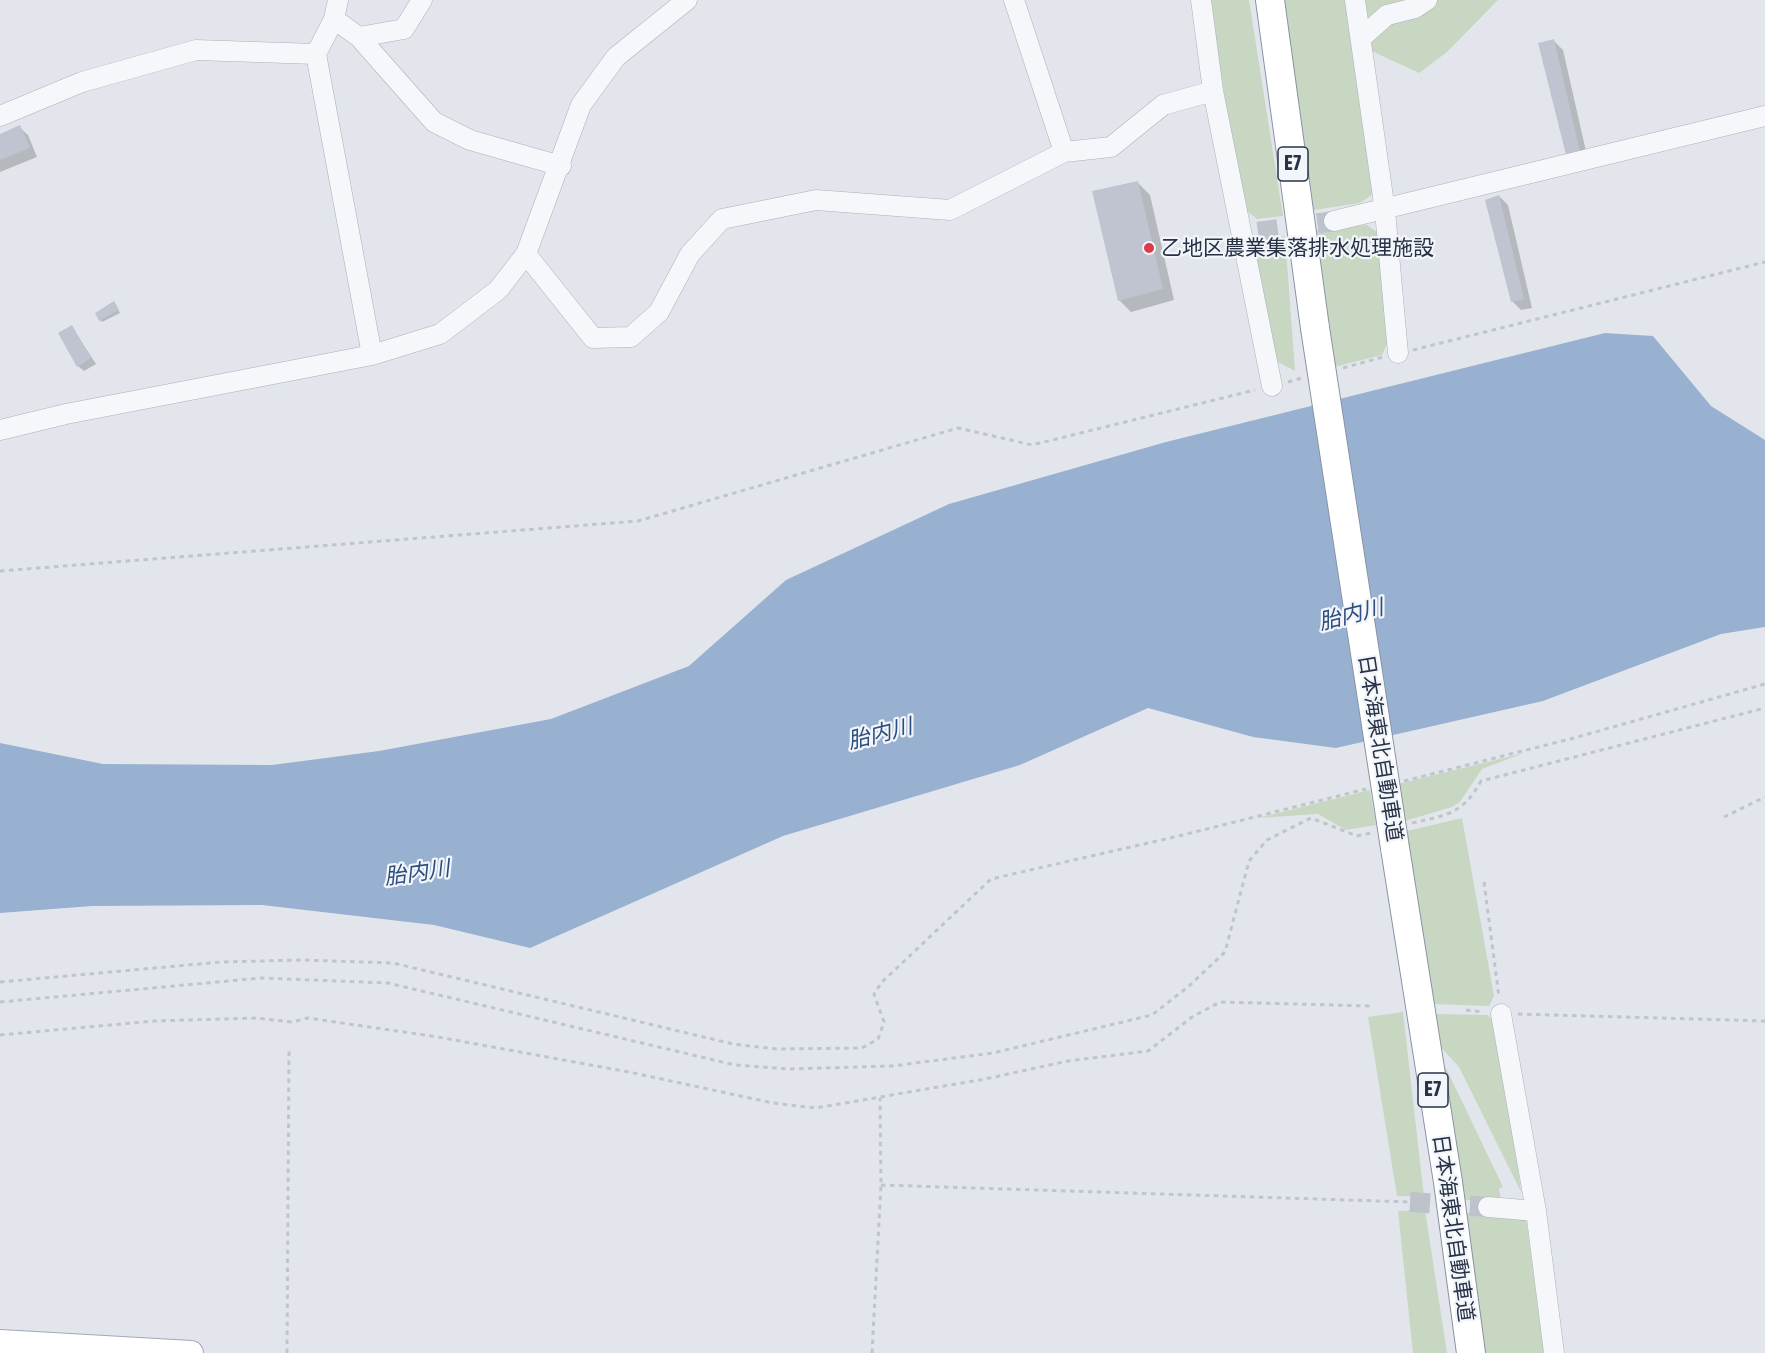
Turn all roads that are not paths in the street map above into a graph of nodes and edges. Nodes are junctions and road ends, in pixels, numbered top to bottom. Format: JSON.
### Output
{"nodes":[{"id":1,"x":422,"y":0,"type":"edge"},
{"id":2,"x":687,"y":0,"type":"edge"},
{"id":3,"x":1014,"y":0,"type":"edge"},
{"id":4,"x":1201,"y":0,"type":"edge"},
{"id":5,"x":1270,"y":0,"type":"edge"},
{"id":6,"x":1355,"y":0,"type":"edge"},
{"id":7,"x":1427,"y":0,"type":"edge"},
{"id":8,"x":336,"y":10,"type":"edge"},
{"id":9,"x":358,"y":37,"type":"junction"},
{"id":10,"x":1361,"y":39,"type":"junction"},
{"id":11,"x":316,"y":54,"type":"junction"},
{"id":12,"x":1213,"y":91,"type":"junction"},
{"id":13,"x":0,"y":116,"type":"edge"},
{"id":14,"x":1765,"y":116,"type":"edge"},
{"id":15,"x":1064,"y":153,"type":"junction"},
{"id":16,"x":561,"y":166,"type":"junction"},
{"id":17,"x":1385,"y":211,"type":"junction"},
{"id":18,"x":1334,"y":221,"type":"tunnel mouth"},
{"id":19,"x":526,"y":254,"type":"junction"},
{"id":20,"x":1398,"y":353,"type":"road end"},
{"id":21,"x":372,"y":355,"type":"junction"},
{"id":22,"x":1272,"y":386,"type":"road end"},
{"id":23,"x":0,"y":430,"type":"edge"},
{"id":24,"x":1501,"y":1014,"type":"road end"},
{"id":25,"x":1488,"y":1208,"type":"tunnel mouth"},
{"id":26,"x":1536,"y":1211,"type":"junction"},
{"id":27,"x":0,"y":1342,"type":"edge"},
{"id":28,"x":1469,"y":1343,"type":"edge"},
{"id":29,"x":147,"y":1352,"type":"edge"},
{"id":30,"x":191,"y":1353,"type":"edge"},
{"id":31,"x":1554,"y":1353,"type":"edge"}],
"edges":[{"from":1,"to":9,"type":"street"},
{"from":2,"to":16,"type":"street"},
{"from":3,"to":15,"type":"street"},
{"from":4,"to":12,"type":"street"},
{"from":5,"to":28,"type":"highway","name":"日本海東北自動車道","number":"E7","bridge":true},
{"from":6,"to":10,"type":"street"},
{"from":7,"to":10,"type":"street"},
{"from":8,"to":9,"type":"street"},
{"from":8,"to":11,"type":"street"},
{"from":9,"to":16,"type":"street"},
{"from":10,"to":17,"type":"street"},
{"from":11,"to":13,"type":"street"},
{"from":11,"to":21,"type":"street"},
{"from":12,"to":15,"type":"street"},
{"from":12,"to":22,"type":"street"},
{"from":14,"to":17,"type":"street"},
{"from":15,"to":19,"type":"street"},
{"from":16,"to":19,"type":"street"},
{"from":17,"to":18,"type":"street"},
{"from":17,"to":20,"type":"street"},
{"from":19,"to":21,"type":"street"},
{"from":21,"to":23,"type":"street"},
{"from":24,"to":26,"type":"street"},
{"from":25,"to":26,"type":"street"},
{"from":26,"to":31,"type":"street"},
{"from":27,"to":29,"type":"main road"},
{"from":29,"to":30,"type":"main road"}]}
